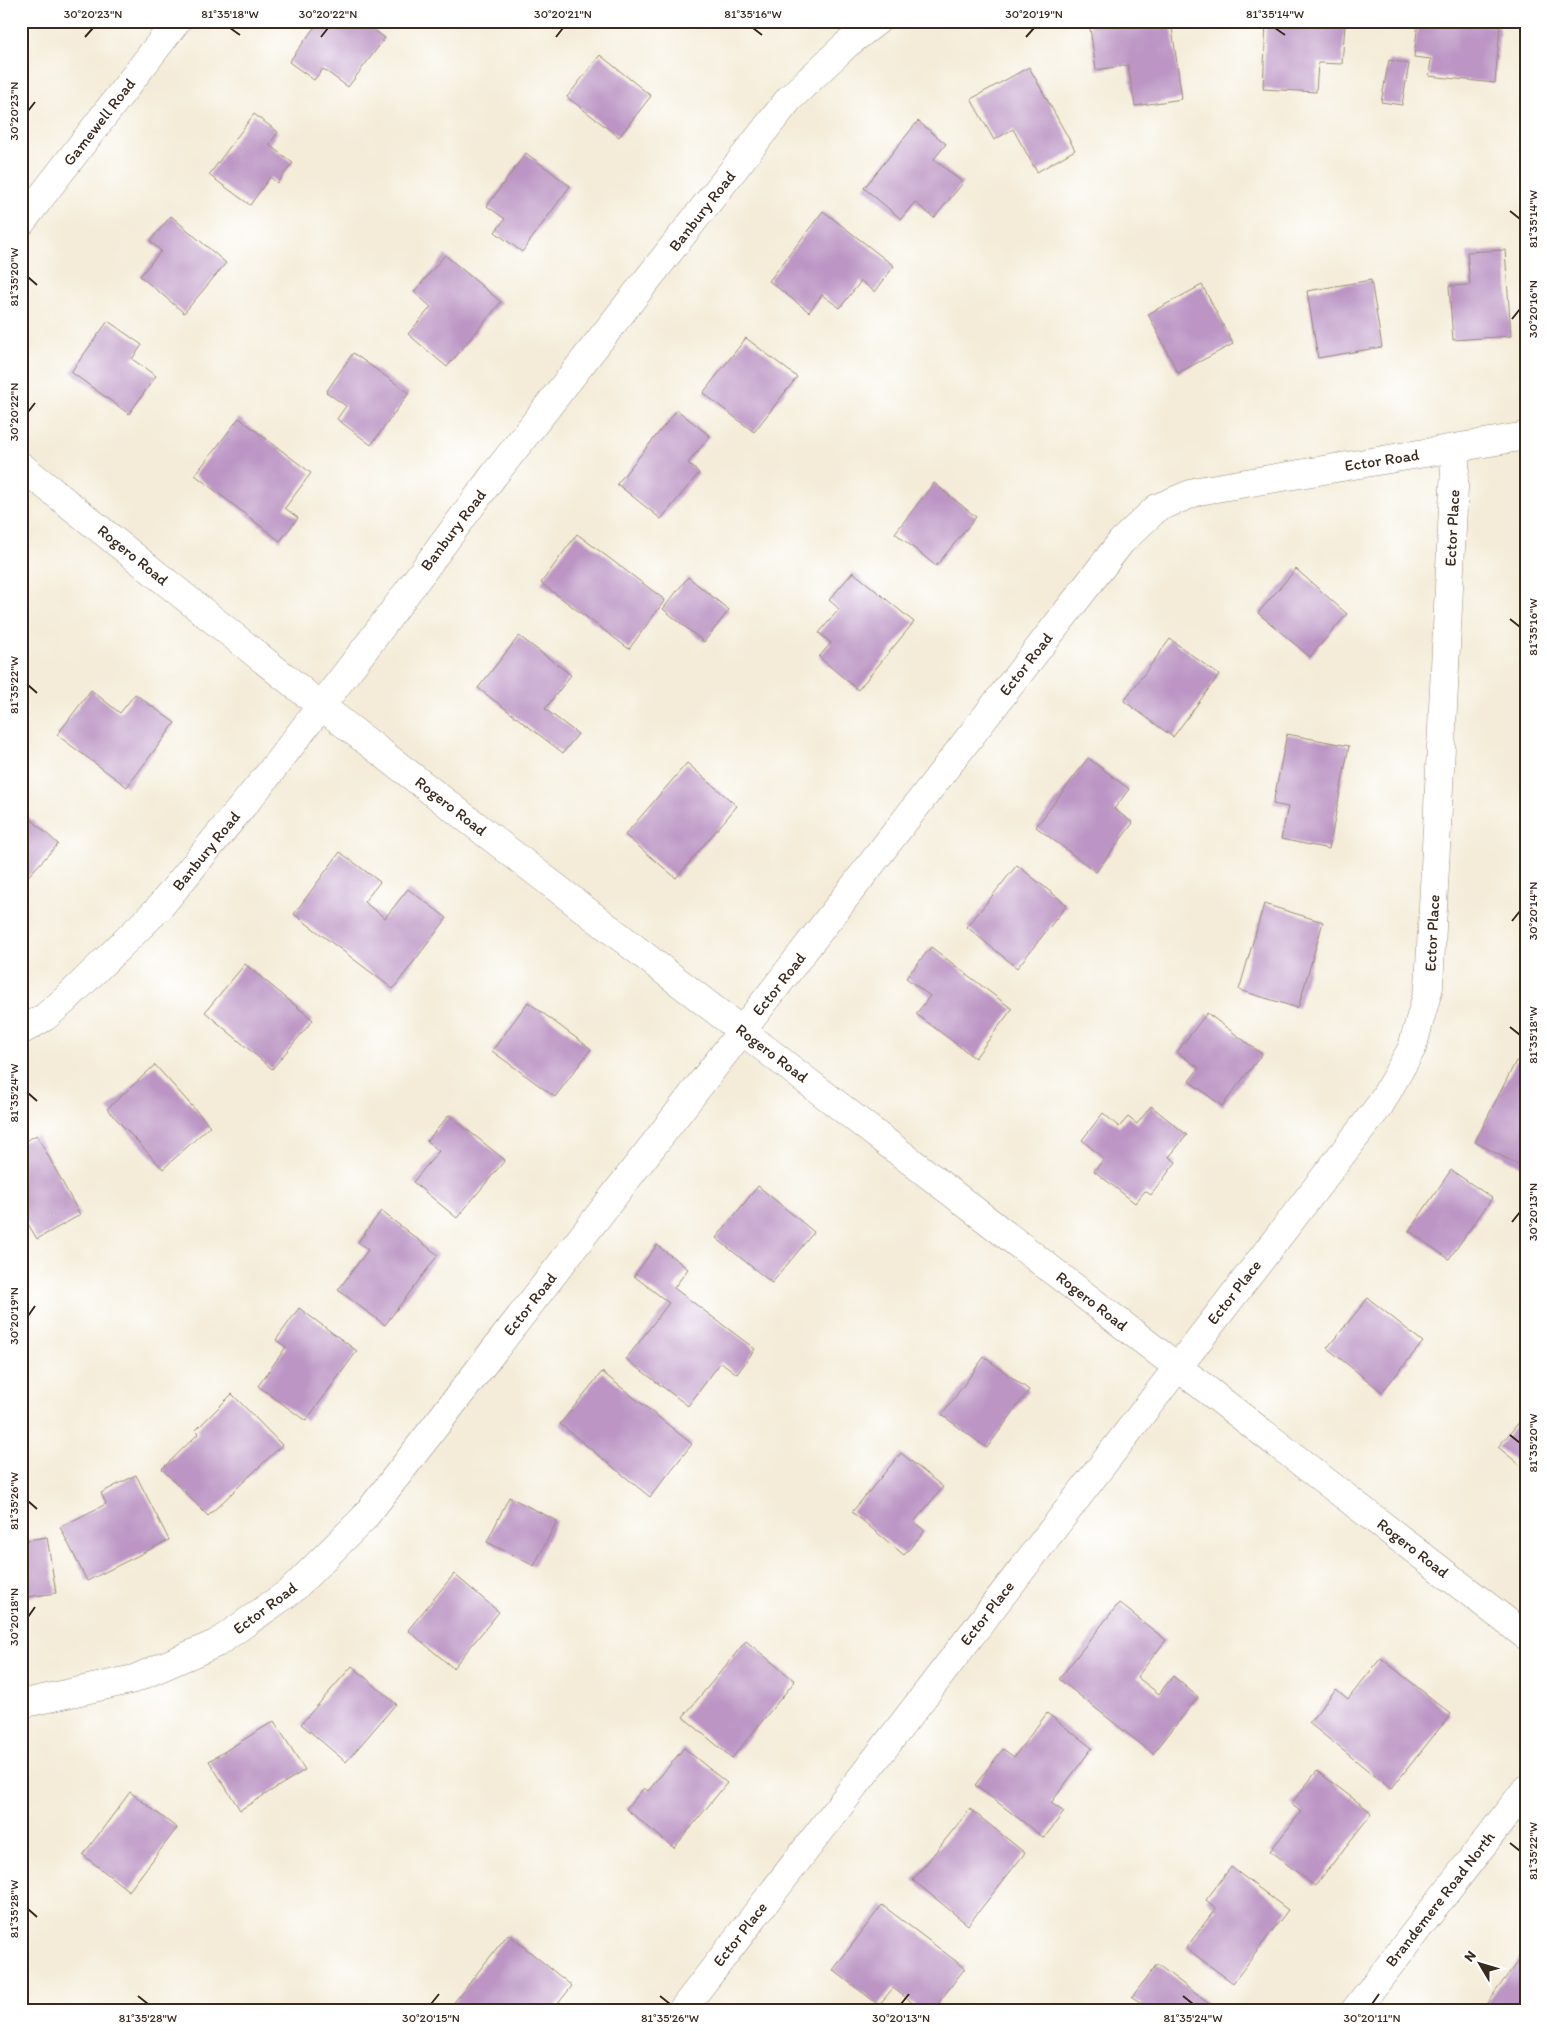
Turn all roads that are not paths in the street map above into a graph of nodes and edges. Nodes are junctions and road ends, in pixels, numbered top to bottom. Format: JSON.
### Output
{"nodes":[{"id":1,"x":177,"y":21,"type":"edge"},
{"id":2,"x":877,"y":21,"type":"edge"},
{"id":3,"x":21,"y":223,"type":"edge"},
{"id":4,"x":1526,"y":436,"type":"edge"},
{"id":5,"x":1456,"y":448,"type":"junction"},
{"id":6,"x":21,"y":466,"type":"edge"},
{"id":7,"x":321,"y":706,"type":"junction"},
{"id":8,"x":21,"y":1031,"type":"edge"},
{"id":9,"x":743,"y":1031,"type":"junction"},
{"id":10,"x":1177,"y":1366,"type":"junction"},
{"id":11,"x":1526,"y":1636,"type":"edge"},
{"id":12,"x":21,"y":1704,"type":"edge"},
{"id":13,"x":1526,"y":1789,"type":"edge"},
{"id":14,"x":682,"y":2010,"type":"edge"},
{"id":15,"x":1355,"y":2010,"type":"edge"}],
"edges":[{"from":1,"to":3,"type":"street","name":"Gamewell Road"},
{"from":2,"to":7,"type":"street","name":"Banbury Road"},
{"from":4,"to":5,"type":"street","name":"Ector Road"},
{"from":5,"to":9,"type":"street","name":"Ector Road"},
{"from":5,"to":10,"type":"street","name":"Ector Place"},
{"from":6,"to":7,"type":"street","name":"Rogero Road"},
{"from":7,"to":8,"type":"street","name":"Banbury Road"},
{"from":7,"to":9,"type":"street","name":"Rogero Road"},
{"from":9,"to":10,"type":"street","name":"Rogero Road"},
{"from":9,"to":12,"type":"street","name":"Ector Road"},
{"from":10,"to":11,"type":"street","name":"Rogero Road"},
{"from":10,"to":14,"type":"street","name":"Ector Place"},
{"from":13,"to":15,"type":"street","name":"Brandemere Road North"}]}
